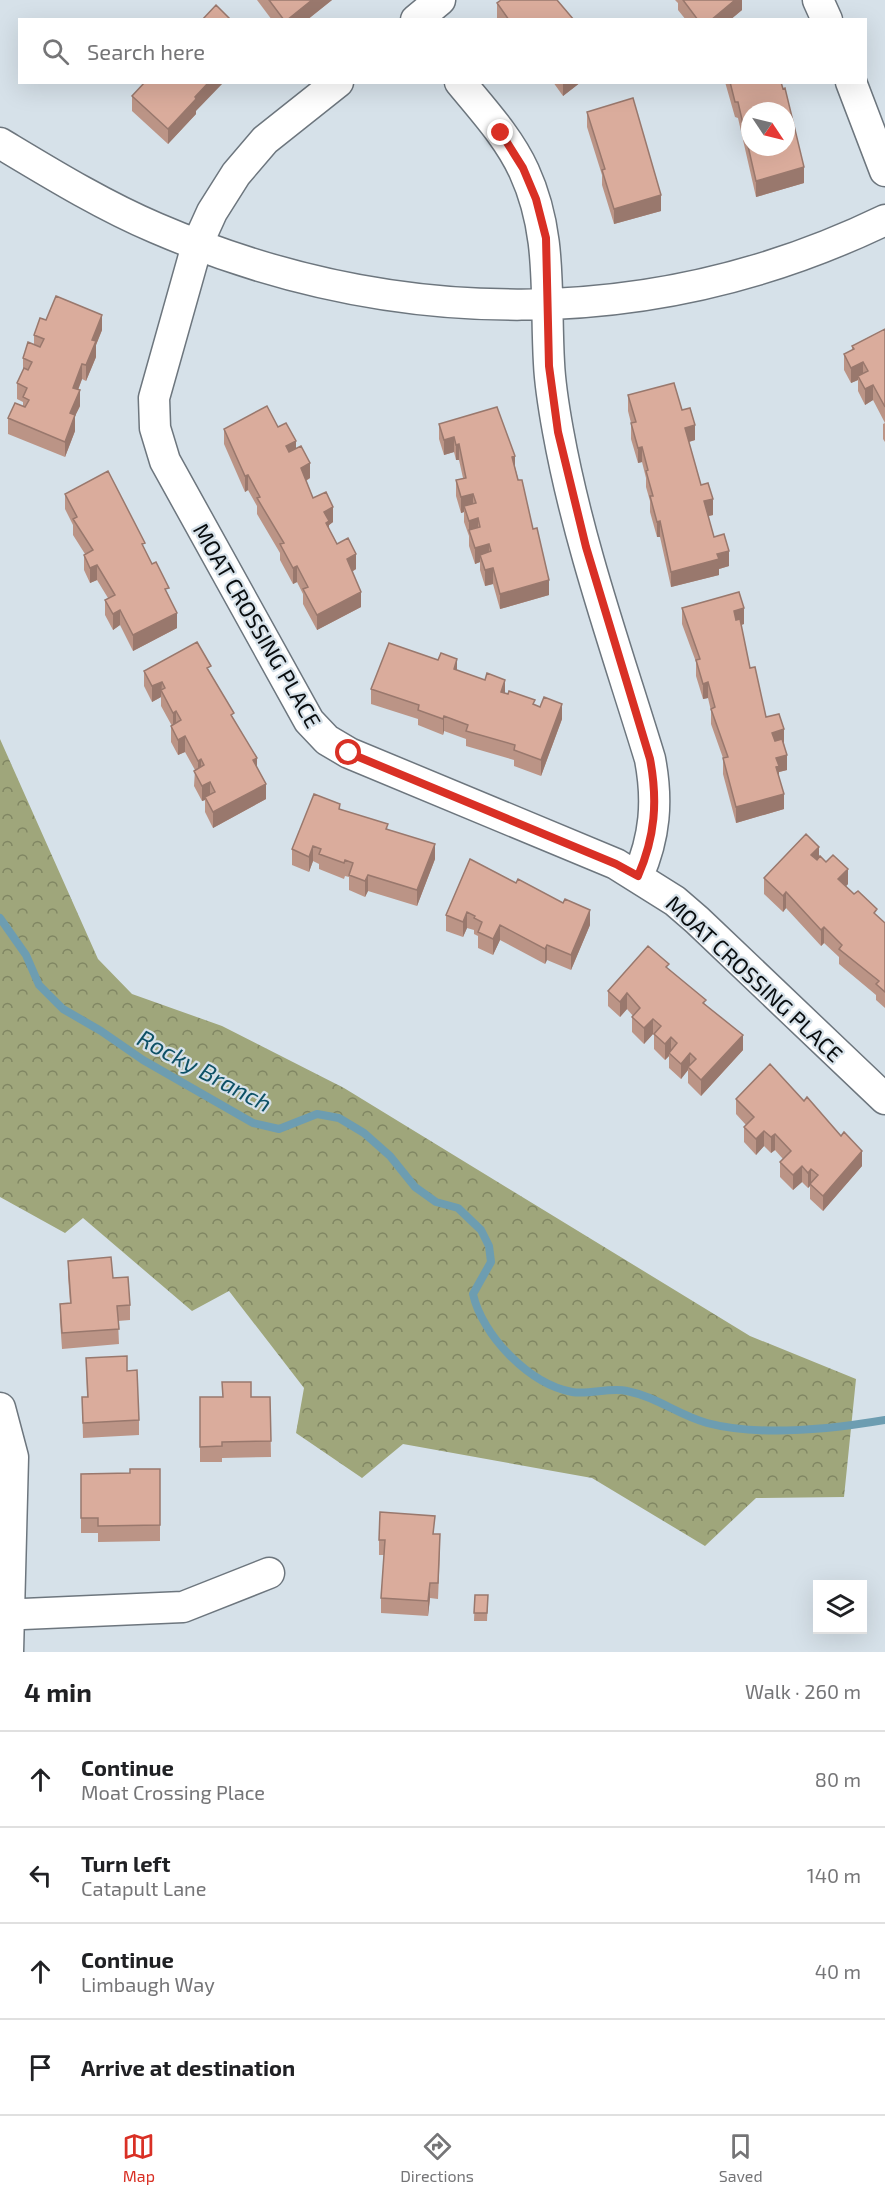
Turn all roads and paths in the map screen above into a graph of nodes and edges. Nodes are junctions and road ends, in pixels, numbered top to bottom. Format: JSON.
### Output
{"nodes":[{"id":1,"x":440,"y":0,"type":"edge"},
{"id":2,"x":818,"y":0,"type":"edge"},
{"id":3,"x":418,"y":18,"type":"edge"},
{"id":4,"x":826,"y":18,"type":"edge"},
{"id":5,"x":336,"y":84,"type":"edge"},
{"id":6,"x":462,"y":84,"type":"edge"},
{"id":7,"x":852,"y":84,"type":"edge"},
{"id":8,"x":0,"y":143,"type":"edge"},
{"id":9,"x":885,"y":171,"type":"edge"},
{"id":10,"x":885,"y":220,"type":"edge"},
{"id":11,"x":197,"y":245,"type":"junction"},
{"id":12,"x":547,"y":303,"type":"junction"},
{"id":13,"x":638,"y":876,"type":"junction"},
{"id":14,"x":885,"y":1099,"type":"edge"},
{"id":15,"x":0,"y":1408,"type":"edge"},
{"id":16,"x":269,"y":1573,"type":"dead end"},
{"id":17,"x":4,"y":1615,"type":"edge"},
{"id":18,"x":8,"y":1652,"type":"edge"}],
"edges":[{"from":1,"to":3,"type":"street"},
{"from":2,"to":4,"type":"street"},
{"from":5,"to":11,"type":"street","name":"MOAT CROSSING PLACE"},
{"from":6,"to":12,"type":"street"},
{"from":7,"to":9,"type":"street"},
{"from":8,"to":11,"type":"street"},
{"from":10,"to":12,"type":"street"},
{"from":11,"to":12,"type":"street"},
{"from":11,"to":13,"type":"street","name":"MOAT CROSSING PLACE"},
{"from":12,"to":13,"type":"street"},
{"from":13,"to":14,"type":"street","name":"MOAT CROSSING PLACE"},
{"from":15,"to":17,"type":"street"},
{"from":16,"to":17,"type":"street"},
{"from":17,"to":18,"type":"street"}]}
